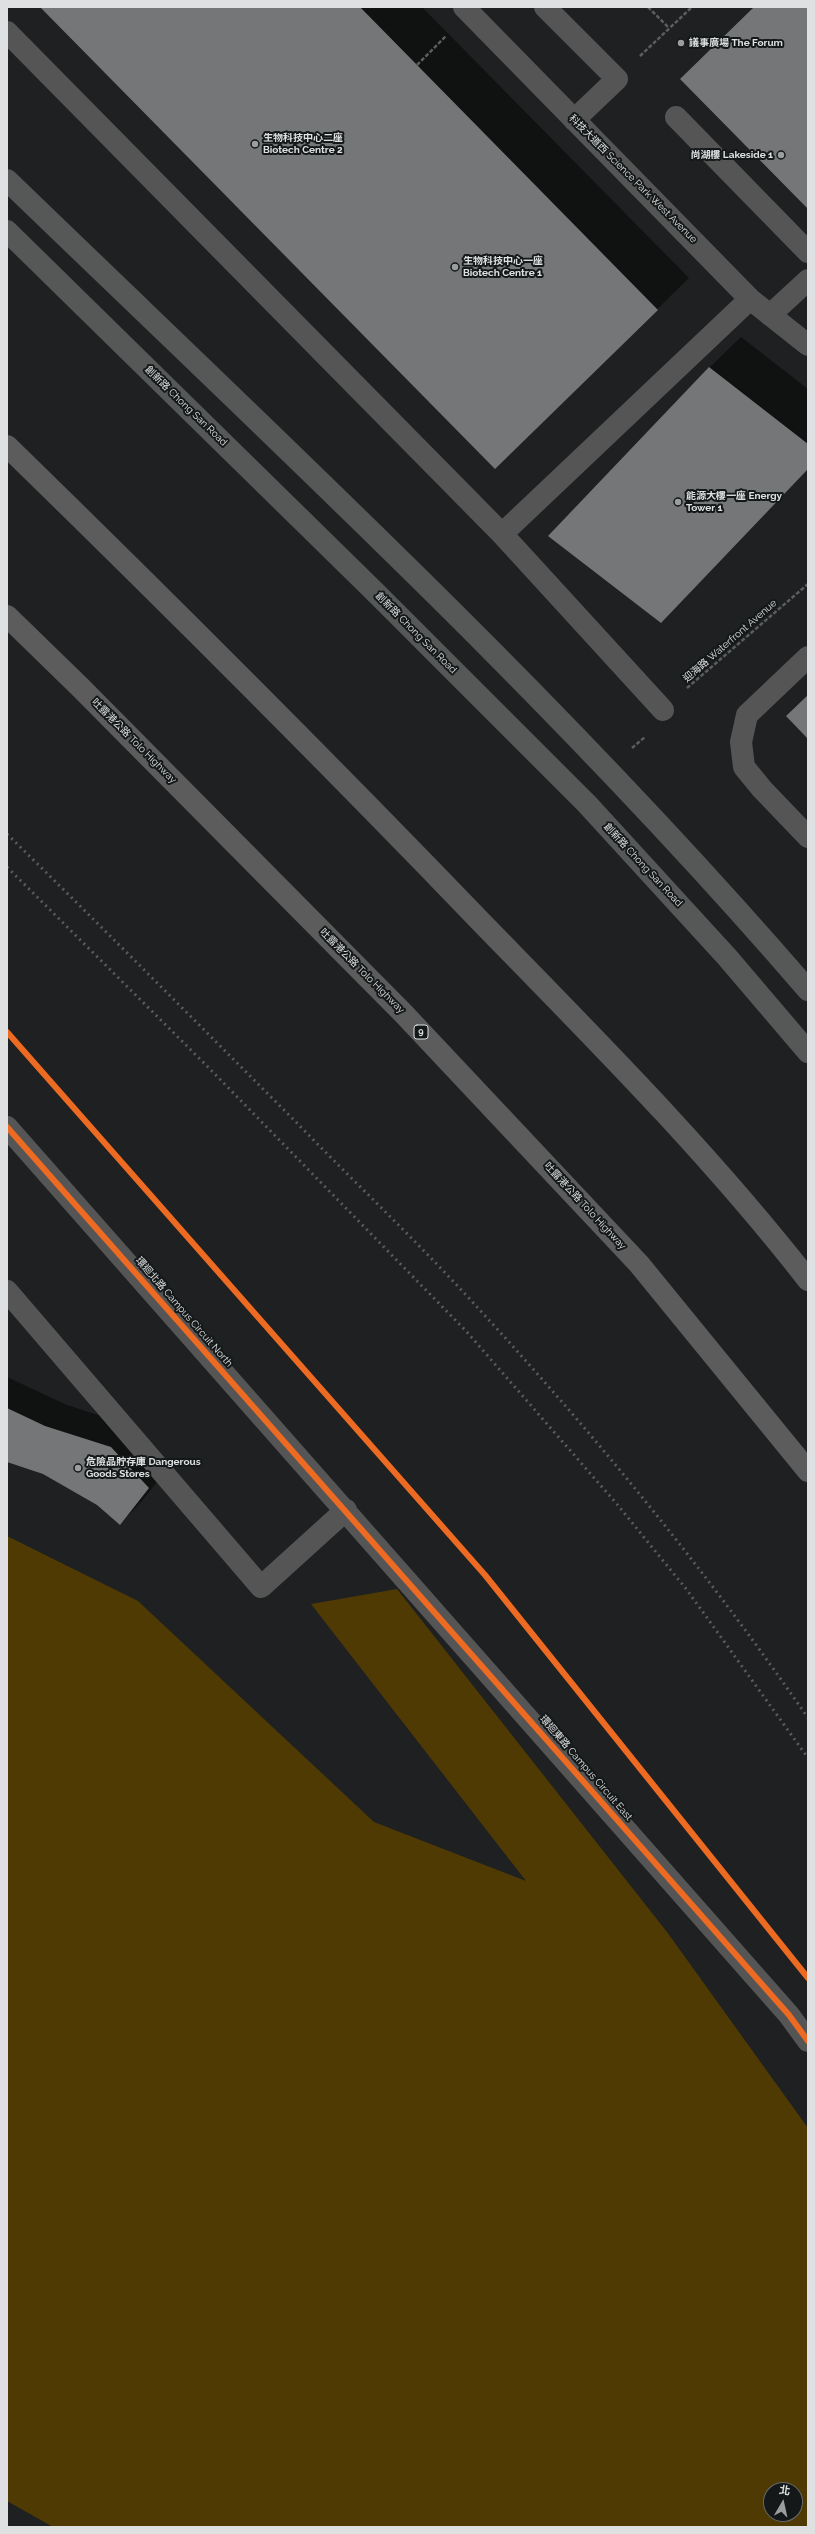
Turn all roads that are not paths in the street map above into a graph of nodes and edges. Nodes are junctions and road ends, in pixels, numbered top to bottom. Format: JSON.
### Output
{"nodes":[{"id":1,"x":545,"y":7,"type":"edge"},
{"id":2,"x":467,"y":10,"type":"edge"},
{"id":3,"x":7,"y":32,"type":"edge"},
{"id":4,"x":676,"y":117,"type":"dead end"},
{"id":5,"x":574,"y":120,"type":"junction"},
{"id":6,"x":7,"y":180,"type":"edge"},
{"id":7,"x":7,"y":231,"type":"edge"},
{"id":8,"x":808,"y":252,"type":"edge"},
{"id":9,"x":808,"y":280,"type":"edge"},
{"id":10,"x":750,"y":299,"type":"junction"},
{"id":11,"x":770,"y":315,"type":"junction"},
{"id":12,"x":808,"y":345,"type":"edge"},
{"id":13,"x":7,"y":446,"type":"edge"},
{"id":14,"x":502,"y":534,"type":"junction"},
{"id":15,"x":7,"y":616,"type":"edge"},
{"id":16,"x":808,"y":658,"type":"edge"},
{"id":17,"x":663,"y":710,"type":"road end"},
{"id":18,"x":808,"y":837,"type":"edge"},
{"id":19,"x":808,"y":990,"type":"edge"},
{"id":20,"x":808,"y":1052,"type":"edge"},
{"id":21,"x":7,"y":1127,"type":"edge"},
{"id":22,"x":808,"y":1280,"type":"edge"},
{"id":23,"x":7,"y":1292,"type":"edge"},
{"id":24,"x":808,"y":1471,"type":"edge"},
{"id":25,"x":346,"y":1510,"type":"junction"},
{"id":26,"x":808,"y":2041,"type":"edge"}],
"edges":[{"from":1,"to":5,"type":"street"},
{"from":2,"to":5,"type":"street","name":"科技大道西 Science Park West Avenue"},
{"from":3,"to":14,"type":"street"},
{"from":4,"to":8,"type":"street"},
{"from":5,"to":10,"type":"street","name":"科技大道西 Science Park West Avenue"},
{"from":6,"to":19,"type":"main road"},
{"from":7,"to":20,"type":"main road","name":"創新路 Chong San Road"},
{"from":9,"to":11,"type":"street"},
{"from":10,"to":11,"type":"street","name":"科技大道西 Science Park West Avenue"},
{"from":10,"to":14,"type":"street"},
{"from":11,"to":12,"type":"street","name":"科技大道西 Science Park West Avenue"},
{"from":13,"to":22,"type":"highway"},
{"from":14,"to":17,"type":"street"},
{"from":15,"to":24,"type":"highway","name":"吐露港公路 Tolo Highway","number":"9"},
{"from":16,"to":18,"type":"street"},
{"from":21,"to":25,"type":"street","name":"環迴北路 Campus Circuit North"},
{"from":23,"to":25,"type":"street"},
{"from":25,"to":26,"type":"street","name":"環迴東路 Campus Circuit East"}]}
